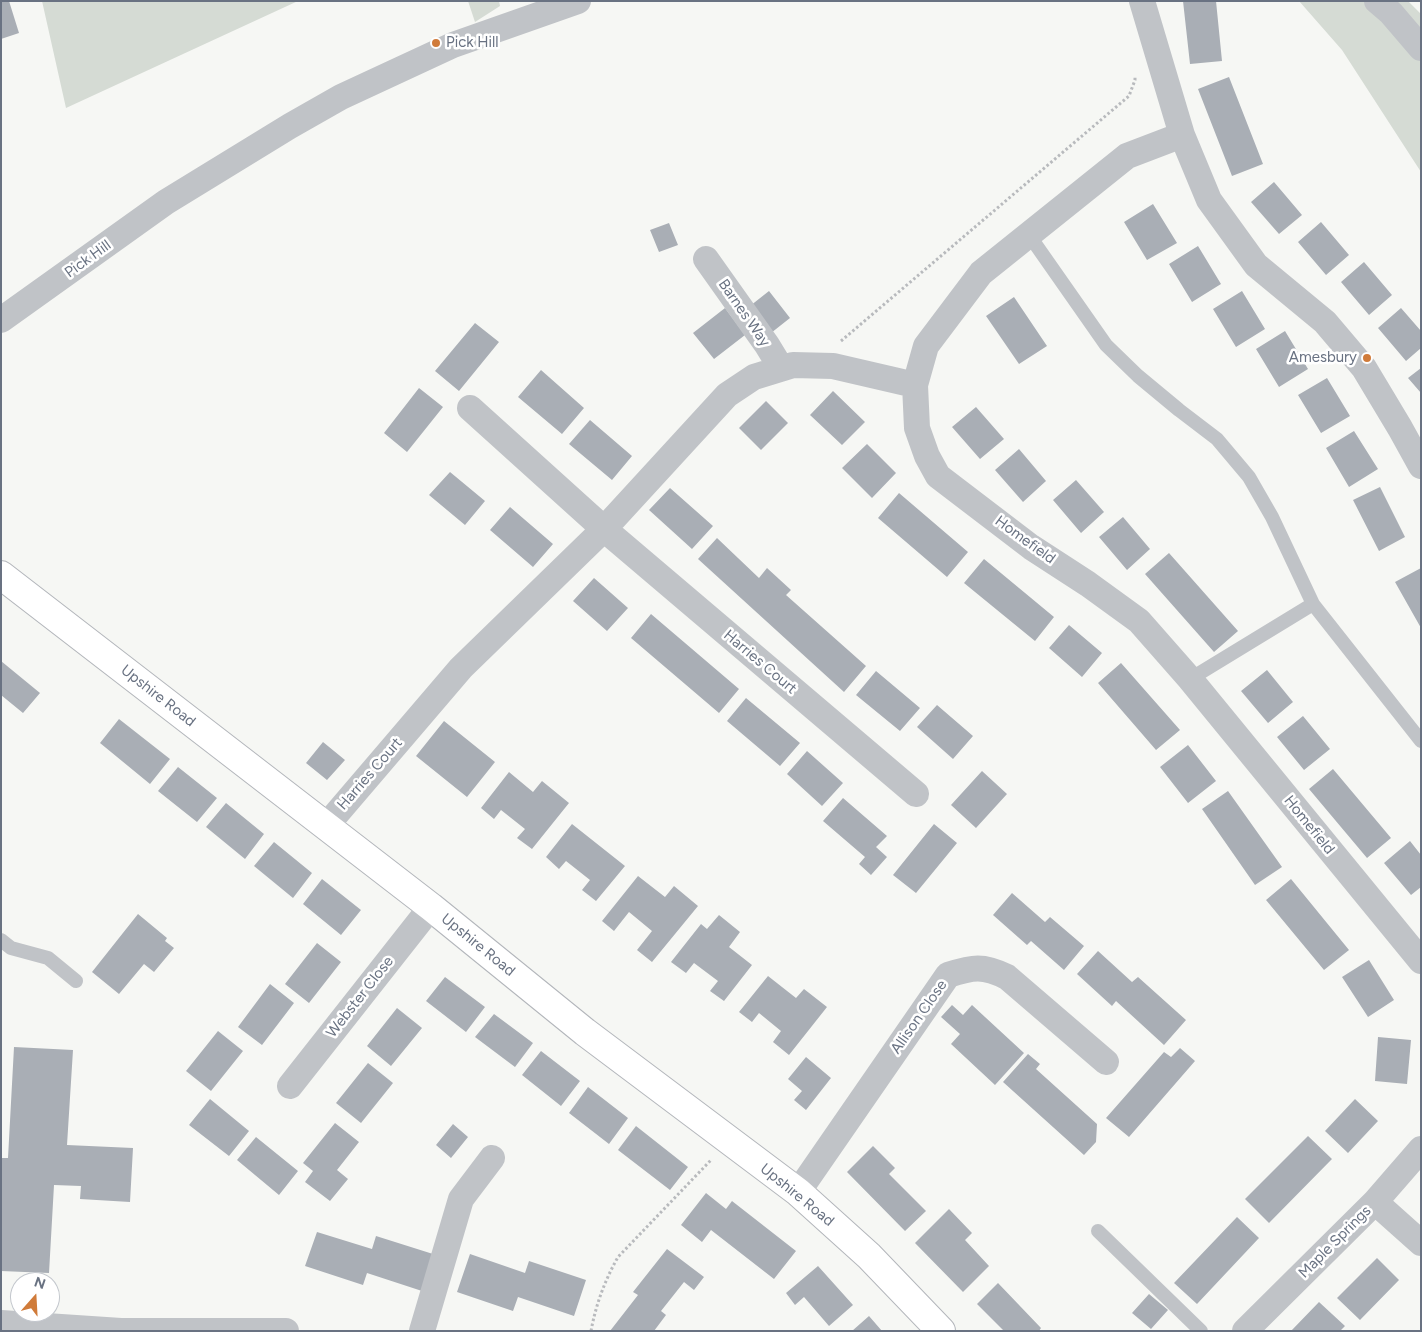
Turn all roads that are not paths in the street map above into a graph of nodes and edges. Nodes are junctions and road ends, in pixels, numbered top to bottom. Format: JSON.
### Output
{"nodes":[{"id":1,"x":578,"y":1,"type":"edge"},
{"id":2,"x":1142,"y":1,"type":"edge"},
{"id":3,"x":1377,"y":1,"type":"edge"},
{"id":4,"x":1421,"y":48,"type":"edge"},
{"id":5,"x":1182,"y":135,"type":"junction"},
{"id":6,"x":1029,"y":235,"type":"junction"},
{"id":7,"x":706,"y":259,"type":"dead end"},
{"id":8,"x":1,"y":320,"type":"edge"},
{"id":9,"x":781,"y":368,"type":"junction"},
{"id":10,"x":915,"y":385,"type":"junction"},
{"id":11,"x":470,"y":408,"type":"dead end"},
{"id":12,"x":1421,"y":466,"type":"edge"},
{"id":13,"x":604,"y":529,"type":"junction"},
{"id":14,"x":1,"y":575,"type":"edge"},
{"id":15,"x":1313,"y":604,"type":"junction"},
{"id":16,"x":1190,"y":679,"type":"junction"},
{"id":17,"x":1421,"y":741,"type":"edge"},
{"id":18,"x":916,"y":794,"type":"dead end"},
{"id":19,"x":326,"y":826,"type":"junction"},
{"id":20,"x":432,"y":908,"type":"junction"},
{"id":21,"x":1,"y":940,"type":"edge"},
{"id":22,"x":1421,"y":961,"type":"edge"},
{"id":23,"x":76,"y":980,"type":"dead end"},
{"id":24,"x":1106,"y":1062,"type":"dead end"},
{"id":25,"x":290,"y":1086,"type":"dead end"},
{"id":26,"x":1421,"y":1149,"type":"edge"},
{"id":27,"x":492,"y":1158,"type":"dead end"},
{"id":28,"x":798,"y":1192,"type":"junction"},
{"id":29,"x":1374,"y":1202,"type":"junction"},
{"id":30,"x":1098,"y":1231,"type":"dead end"},
{"id":31,"x":1421,"y":1243,"type":"edge"},
{"id":32,"x":1,"y":1324,"type":"edge"},
{"id":33,"x":261,"y":1331,"type":"edge"},
{"id":34,"x":286,"y":1331,"type":"edge"},
{"id":35,"x":422,"y":1331,"type":"edge"},
{"id":36,"x":941,"y":1331,"type":"edge"},
{"id":37,"x":1201,"y":1331,"type":"edge"},
{"id":38,"x":1245,"y":1331,"type":"edge"}],
"edges":[{"from":1,"to":8,"type":"street","name":"Pick Hill"},
{"from":2,"to":5,"type":"street"},
{"from":3,"to":4,"type":"street"},
{"from":5,"to":6,"type":"street","name":"Homefield"},
{"from":5,"to":12,"type":"street"},
{"from":6,"to":10,"type":"street","name":"Homefield"},
{"from":6,"to":15,"type":"lane"},
{"from":7,"to":9,"type":"street","name":"Barnes Way"},
{"from":9,"to":10,"type":"street","name":"Harries Court"},
{"from":9,"to":13,"type":"street","name":"Harries Court"},
{"from":10,"to":16,"type":"street","name":"Homefield"},
{"from":11,"to":13,"type":"street","name":"Harries Court"},
{"from":13,"to":18,"type":"street","name":"Harries Court"},
{"from":13,"to":19,"type":"street","name":"Harries Court"},
{"from":14,"to":19,"type":"street","name":"Upshire Road"},
{"from":15,"to":16,"type":"lane"},
{"from":15,"to":17,"type":"lane"},
{"from":16,"to":22,"type":"street","name":"Homefield"},
{"from":19,"to":20,"type":"street","name":"Upshire Road"},
{"from":20,"to":25,"type":"street","name":"Webster Close"},
{"from":20,"to":28,"type":"street","name":"Upshire Road"},
{"from":21,"to":23,"type":"lane"},
{"from":24,"to":28,"type":"street","name":"Allison Close"},
{"from":26,"to":29,"type":"street","name":"Maple Springs"},
{"from":27,"to":35,"type":"street"},
{"from":28,"to":36,"type":"street","name":"Upshire Road"},
{"from":29,"to":31,"type":"street"},
{"from":29,"to":38,"type":"street","name":"Maple Springs"},
{"from":30,"to":37,"type":"lane"},
{"from":32,"to":33,"type":"street"},
{"from":33,"to":34,"type":"street"}]}
